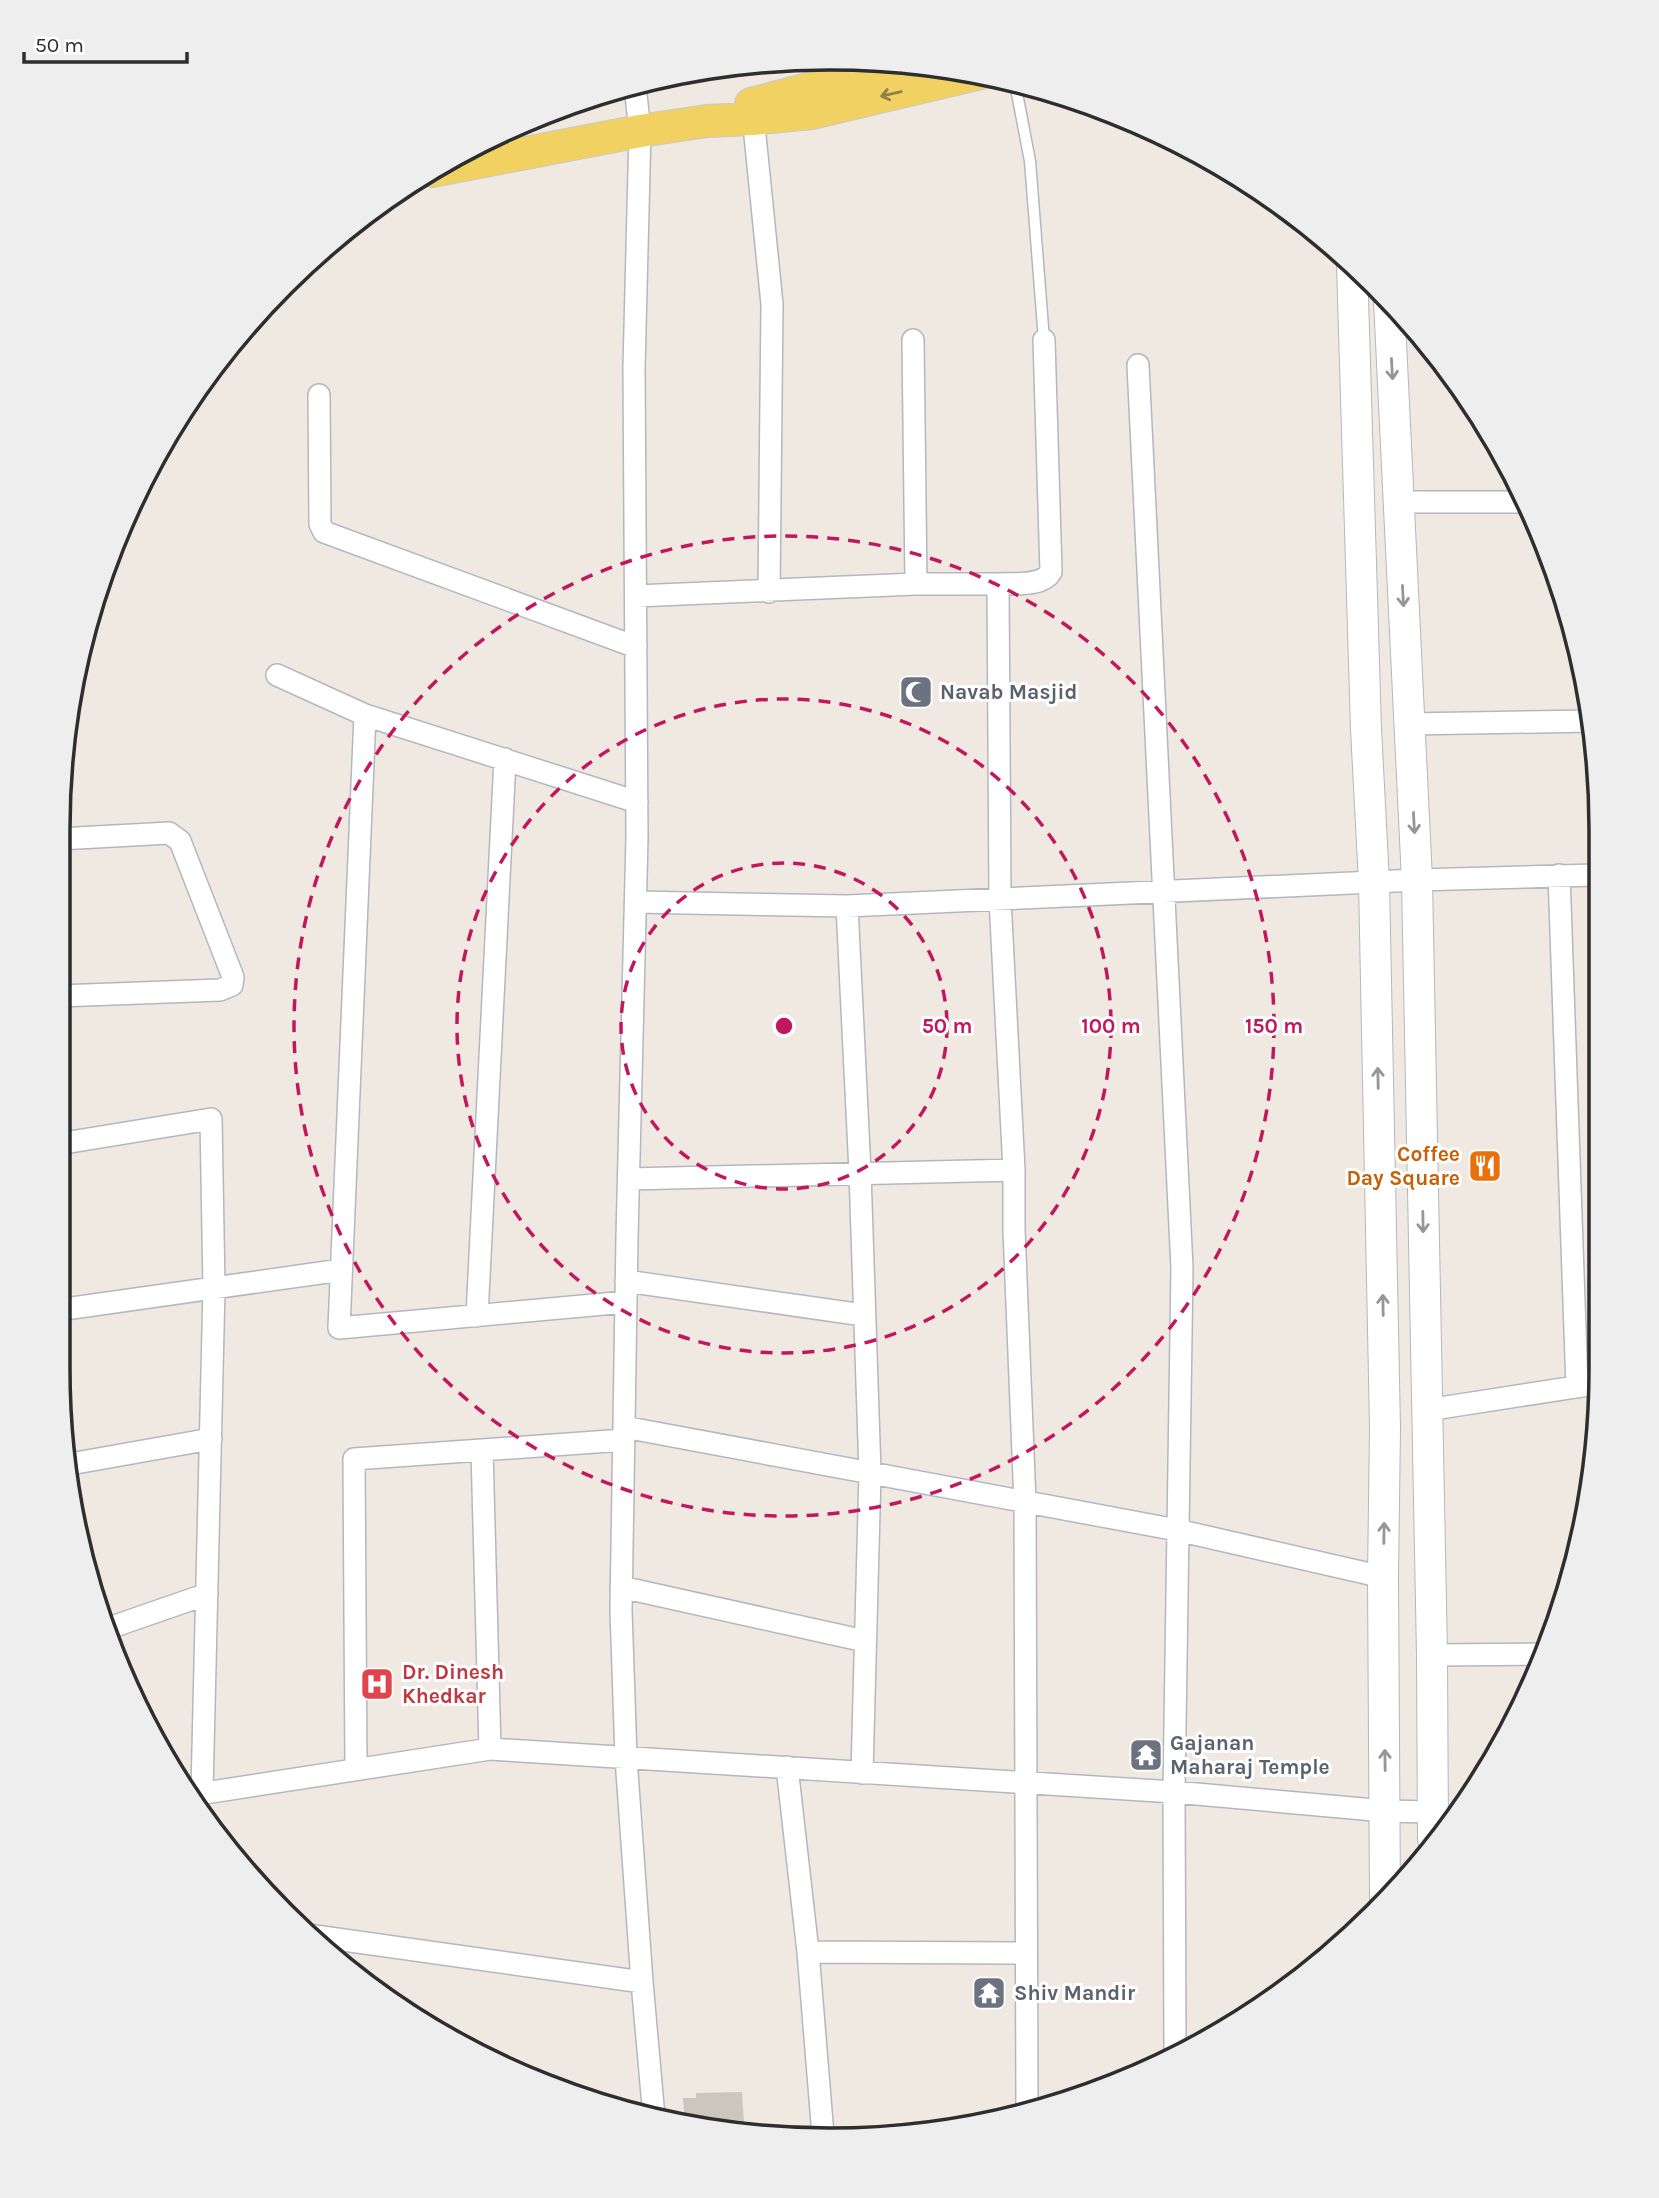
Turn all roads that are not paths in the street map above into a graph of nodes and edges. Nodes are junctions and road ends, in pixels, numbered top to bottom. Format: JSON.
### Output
{"nodes":[{"id":1,"x":877,"y":72,"type":"edge"},
{"id":2,"x":951,"y":80,"type":"edge"},
{"id":3,"x":1017,"y":94,"type":"edge"},
{"id":4,"x":636,"y":95,"type":"edge"},
{"id":5,"x":752,"y":112,"type":"junction"},
{"id":6,"x":640,"y":131,"type":"junction"},
{"id":7,"x":461,"y":166,"type":"edge"},
{"id":8,"x":1352,"y":279,"type":"edge"},
{"id":9,"x":1390,"y":317,"type":"edge"},
{"id":10,"x":914,"y":340,"type":"dead end"},
{"id":11,"x":1044,"y":340,"type":"joint"},
{"id":12,"x":1138,"y":365,"type":"dead end"},
{"id":13,"x":319,"y":394,"type":"dead end"},
{"id":14,"x":1399,"y":502,"type":"junction"},
{"id":15,"x":1515,"y":502,"type":"edge"},
{"id":16,"x":916,"y":584,"type":"junction"},
{"id":17,"x":998,"y":584,"type":"junction"},
{"id":18,"x":769,"y":592,"type":"junction"},
{"id":19,"x":636,"y":596,"type":"junction"},
{"id":20,"x":636,"y":647,"type":"junction"},
{"id":21,"x":277,"y":675,"type":"dead end"},
{"id":22,"x":365,"y":715,"type":"junction"},
{"id":23,"x":1581,"y":721,"type":"edge"},
{"id":24,"x":1409,"y":724,"type":"junction"},
{"id":25,"x":505,"y":759,"type":"junction"},
{"id":26,"x":637,"y":802,"type":"junction"},
{"id":27,"x":70,"y":838,"type":"edge"},
{"id":28,"x":1559,"y":875,"type":"junction"},
{"id":29,"x":1589,"y":875,"type":"edge"},
{"id":30,"x":1417,"y":880,"type":"junction"},
{"id":31,"x":1374,"y":882,"type":"junction"},
{"id":32,"x":1166,"y":892,"type":"junction"},
{"id":33,"x":1000,"y":899,"type":"junction"},
{"id":34,"x":636,"y":902,"type":"junction"},
{"id":35,"x":847,"y":906,"type":"junction"},
{"id":36,"x":70,"y":996,"type":"edge"},
{"id":37,"x":70,"y":1142,"type":"edge"},
{"id":38,"x":1014,"y":1170,"type":"junction"},
{"id":39,"x":860,"y":1172,"type":"junction"},
{"id":40,"x":629,"y":1179,"type":"junction"},
{"id":41,"x":341,"y":1270,"type":"junction"},
{"id":42,"x":626,"y":1281,"type":"junction"},
{"id":43,"x":214,"y":1288,"type":"junction"},
{"id":44,"x":626,"y":1302,"type":"junction"},
{"id":45,"x":70,"y":1308,"type":"edge"},
{"id":46,"x":863,"y":1315,"type":"junction"},
{"id":47,"x":477,"y":1316,"type":"junction"},
{"id":48,"x":1586,"y":1386,"type":"edge"},
{"id":49,"x":1427,"y":1410,"type":"junction"},
{"id":50,"x":624,"y":1434,"type":"junction"},
{"id":51,"x":211,"y":1438,"type":"junction"},
{"id":52,"x":482,"y":1450,"type":"junction"},
{"id":53,"x":76,"y":1463,"type":"edge"},
{"id":54,"x":870,"y":1473,"type":"junction"},
{"id":55,"x":1025,"y":1502,"type":"junction"},
{"id":56,"x":1177,"y":1530,"type":"junction"},
{"id":57,"x":1383,"y":1577,"type":"junction"},
{"id":58,"x":621,"y":1587,"type":"junction"},
{"id":59,"x":207,"y":1594,"type":"junction"},
{"id":60,"x":115,"y":1626,"type":"edge"},
{"id":61,"x":865,"y":1641,"type":"junction"},
{"id":62,"x":1533,"y":1654,"type":"edge"},
{"id":63,"x":1432,"y":1655,"type":"junction"},
{"id":64,"x":490,"y":1749,"type":"junction"},
{"id":65,"x":626,"y":1758,"type":"junction"},
{"id":66,"x":787,"y":1767,"type":"junction"},
{"id":67,"x":356,"y":1769,"type":"junction"},
{"id":68,"x":862,"y":1773,"type":"junction"},
{"id":69,"x":1026,"y":1783,"type":"junction"},
{"id":70,"x":197,"y":1789,"type":"edge"},
{"id":71,"x":200,"y":1793,"type":"edge"},
{"id":72,"x":1174,"y":1793,"type":"junction"},
{"id":73,"x":1385,"y":1811,"type":"junction"},
{"id":74,"x":1433,"y":1825,"type":"edge"},
{"id":75,"x":1385,"y":1886,"type":"edge"},
{"id":76,"x":326,"y":1938,"type":"edge"},
{"id":77,"x":808,"y":1952,"type":"junction"},
{"id":78,"x":1026,"y":1953,"type":"junction"},
{"id":79,"x":642,"y":1982,"type":"junction"},
{"id":80,"x":1175,"y":2045,"type":"edge"},
{"id":81,"x":1027,"y":2102,"type":"edge"},
{"id":82,"x":653,"y":2107,"type":"edge"},
{"id":83,"x":822,"y":2128,"type":"edge"}],
"edges":[{"from":1,"to":5,"type":"main road"},
{"from":2,"to":5,"type":"main road","one_way":true},
{"from":3,"to":11,"type":"lane"},
{"from":4,"to":6,"type":"street"},
{"from":5,"to":6,"type":"main road"},
{"from":5,"to":18,"type":"street"},
{"from":6,"to":7,"type":"main road"},
{"from":6,"to":19,"type":"street"},
{"from":8,"to":31,"type":"main road"},
{"from":9,"to":14,"type":"main road","one_way":true},
{"from":10,"to":16,"type":"street"},
{"from":11,"to":17,"type":"street"},
{"from":12,"to":32,"type":"street"},
{"from":13,"to":20,"type":"street"},
{"from":14,"to":15,"type":"street"},
{"from":14,"to":24,"type":"main road","one_way":true},
{"from":16,"to":17,"type":"street"},
{"from":16,"to":18,"type":"street"},
{"from":17,"to":33,"type":"street"},
{"from":18,"to":19,"type":"street"},
{"from":19,"to":20,"type":"street"},
{"from":20,"to":26,"type":"street"},
{"from":21,"to":22,"type":"street"},
{"from":22,"to":25,"type":"street"},
{"from":22,"to":41,"type":"street"},
{"from":23,"to":24,"type":"street"},
{"from":24,"to":30,"type":"main road","one_way":true},
{"from":25,"to":26,"type":"street"},
{"from":25,"to":47,"type":"street"},
{"from":26,"to":34,"type":"street"},
{"from":27,"to":36,"type":"street"},
{"from":28,"to":29,"type":"street"},
{"from":28,"to":30,"type":"street"},
{"from":28,"to":48,"type":"street"},
{"from":30,"to":31,"type":"street"},
{"from":30,"to":49,"type":"main road","one_way":true},
{"from":31,"to":32,"type":"street"},
{"from":57,"to":31,"type":"main road","one_way":true},
{"from":32,"to":33,"type":"street"},
{"from":32,"to":56,"type":"street"},
{"from":33,"to":35,"type":"street"},
{"from":33,"to":38,"type":"street"},
{"from":34,"to":35,"type":"street"},
{"from":34,"to":40,"type":"street"},
{"from":35,"to":39,"type":"street"},
{"from":37,"to":43,"type":"street"},
{"from":38,"to":39,"type":"street"},
{"from":38,"to":55,"type":"street"},
{"from":39,"to":40,"type":"street"},
{"from":39,"to":46,"type":"street"},
{"from":40,"to":42,"type":"street"},
{"from":41,"to":43,"type":"street"},
{"from":41,"to":47,"type":"street"},
{"from":42,"to":44,"type":"street"},
{"from":42,"to":46,"type":"street"},
{"from":43,"to":45,"type":"street"},
{"from":43,"to":51,"type":"street"},
{"from":44,"to":47,"type":"street"},
{"from":44,"to":50,"type":"street"},
{"from":46,"to":54,"type":"street"},
{"from":48,"to":49,"type":"street"},
{"from":49,"to":63,"type":"main road"},
{"from":50,"to":52,"type":"street"},
{"from":50,"to":54,"type":"street"},
{"from":50,"to":58,"type":"street"},
{"from":51,"to":53,"type":"street"},
{"from":51,"to":59,"type":"street"},
{"from":52,"to":64,"type":"street"},
{"from":52,"to":67,"type":"street"},
{"from":54,"to":55,"type":"street"},
{"from":54,"to":61,"type":"street"},
{"from":55,"to":56,"type":"street"},
{"from":55,"to":69,"type":"street"},
{"from":56,"to":57,"type":"street"},
{"from":56,"to":72,"type":"street"},
{"from":73,"to":57,"type":"main road","one_way":true},
{"from":58,"to":61,"type":"street"},
{"from":58,"to":65,"type":"street"},
{"from":59,"to":60,"type":"street"},
{"from":59,"to":70,"type":"street"},
{"from":61,"to":68,"type":"street"},
{"from":62,"to":63,"type":"street"},
{"from":63,"to":74,"type":"main road"},
{"from":64,"to":65,"type":"street"},
{"from":64,"to":67,"type":"street"},
{"from":65,"to":66,"type":"street"},
{"from":65,"to":79,"type":"street"},
{"from":66,"to":68,"type":"street"},
{"from":66,"to":77,"type":"street"},
{"from":67,"to":71,"type":"street"},
{"from":68,"to":69,"type":"street"},
{"from":69,"to":72,"type":"street"},
{"from":69,"to":78,"type":"street"},
{"from":72,"to":73,"type":"street"},
{"from":72,"to":80,"type":"street"},
{"from":73,"to":74,"type":"street"},
{"from":73,"to":75,"type":"main road"},
{"from":76,"to":79,"type":"street"},
{"from":77,"to":78,"type":"street"},
{"from":77,"to":83,"type":"street"},
{"from":78,"to":81,"type":"street"},
{"from":79,"to":82,"type":"street"}]}
